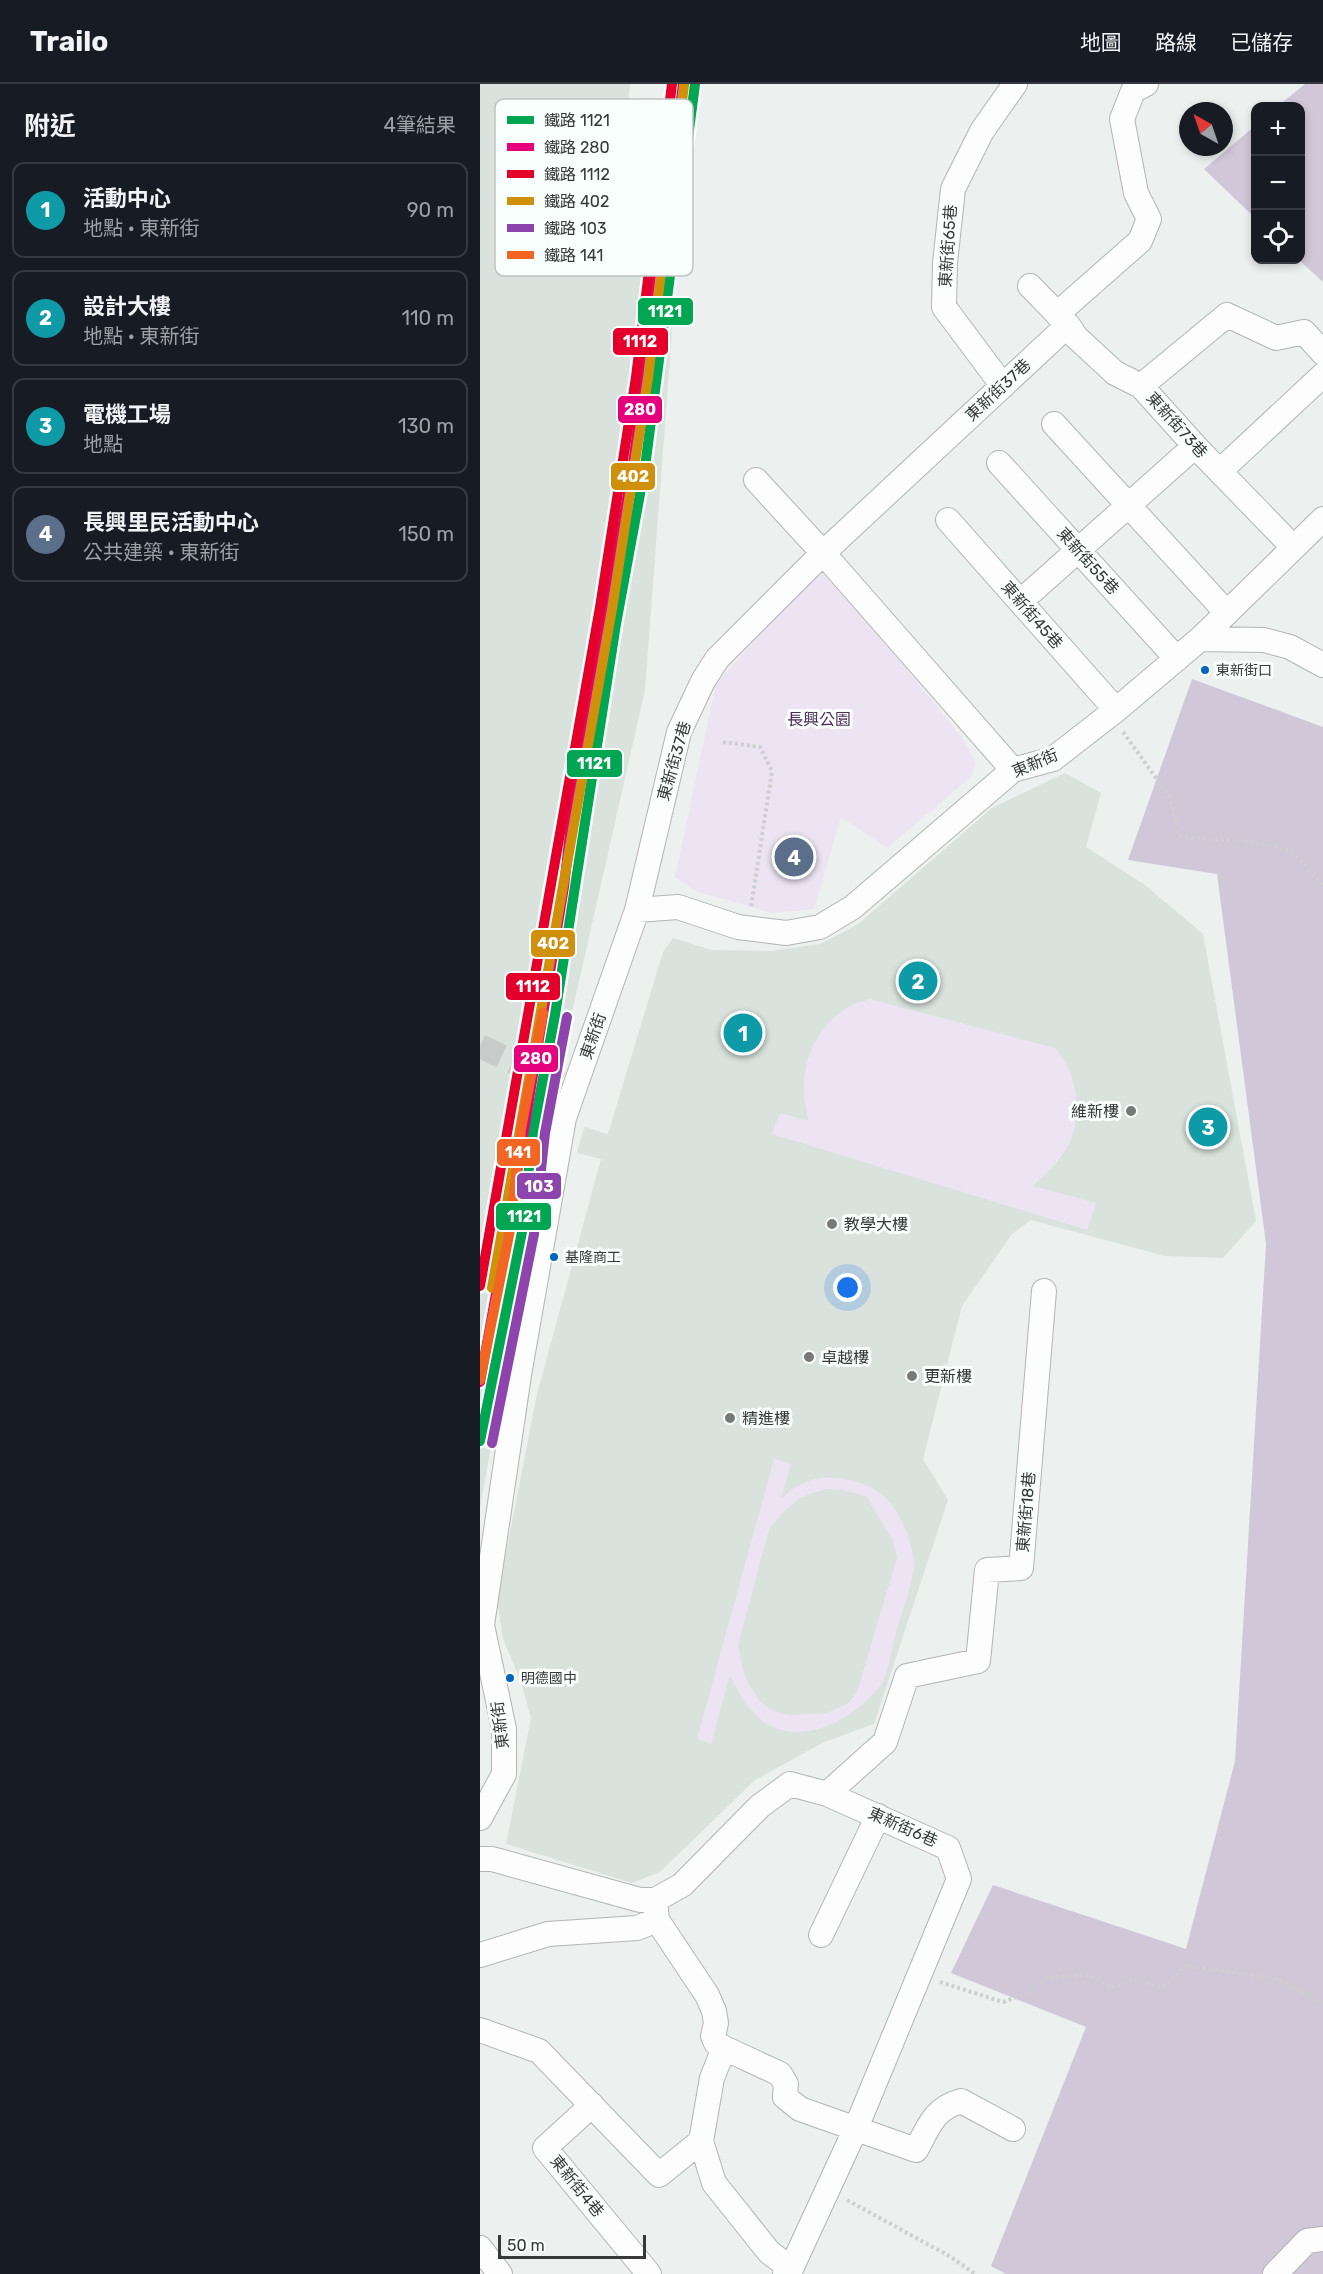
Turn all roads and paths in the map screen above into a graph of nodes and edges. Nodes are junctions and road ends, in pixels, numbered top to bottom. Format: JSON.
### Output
{"nodes":[{"id":1,"x":1146,"y":84,"type":"edge"},
{"id":2,"x":1004,"y":89,"type":"edge"},
{"id":3,"x":1030,"y":286,"type":"dead end"},
{"id":4,"x":1062,"y":320,"type":"junction"},
{"id":5,"x":1323,"y":353,"type":"edge"},
{"id":6,"x":1323,"y":375,"type":"edge"},
{"id":7,"x":1003,"y":386,"type":"junction"},
{"id":8,"x":1141,"y":386,"type":"junction"},
{"id":9,"x":1054,"y":424,"type":"dead end"},
{"id":10,"x":1195,"y":446,"type":"junction"},
{"id":11,"x":999,"y":463,"type":"dead end"},
{"id":12,"x":1220,"y":471,"type":"junction"},
{"id":13,"x":756,"y":480,"type":"dead end"},
{"id":14,"x":1129,"y":505,"type":"junction"},
{"id":15,"x":948,"y":519,"type":"dead end"},
{"id":16,"x":1323,"y":519,"type":"edge"},
{"id":17,"x":1293,"y":547,"type":"junction"},
{"id":18,"x":1079,"y":551,"type":"junction"},
{"id":19,"x":823,"y":553,"type":"junction"},
{"id":20,"x":1021,"y":602,"type":"junction"},
{"id":21,"x":1227,"y":612,"type":"junction"},
{"id":22,"x":1200,"y":639,"type":"junction"},
{"id":23,"x":1177,"y":659,"type":"junction"},
{"id":24,"x":1322,"y":663,"type":"edge"},
{"id":25,"x":1113,"y":712,"type":"junction"},
{"id":26,"x":723,"y":742,"type":"dead end"},
{"id":27,"x":1013,"y":770,"type":"junction"},
{"id":28,"x":1323,"y":886,"type":"edge"},
{"id":29,"x":751,"y":907,"type":"dead end"},
{"id":30,"x":637,"y":910,"type":"junction"},
{"id":31,"x":1044,"y":1291,"type":"dead end"},
{"id":32,"x":827,"y":1794,"type":"junction"},
{"id":33,"x":878,"y":1816,"type":"junction"},
{"id":34,"x":480,"y":1818,"type":"edge"},
{"id":35,"x":480,"y":1859,"type":"edge"},
{"id":36,"x":656,"y":1910,"type":"junction"},
{"id":37,"x":821,"y":1935,"type":"dead end"},
{"id":38,"x":480,"y":1955,"type":"edge"},
{"id":39,"x":919,"y":1976,"type":"junction"},
{"id":40,"x":1323,"y":2004,"type":"edge"},
{"id":41,"x":480,"y":2030,"type":"edge"},
{"id":42,"x":724,"y":2048,"type":"junction"},
{"id":43,"x":592,"y":2105,"type":"junction"},
{"id":44,"x":856,"y":2128,"type":"junction"},
{"id":45,"x":1013,"y":2129,"type":"dead end"},
{"id":46,"x":701,"y":2141,"type":"junction"},
{"id":47,"x":828,"y":2190,"type":"junction"},
{"id":48,"x":1323,"y":2239,"type":"edge"},
{"id":49,"x":480,"y":2248,"type":"edge"},
{"id":50,"x":788,"y":2271,"type":"edge"},
{"id":51,"x":500,"y":2274,"type":"edge"},
{"id":52,"x":649,"y":2274,"type":"edge"},
{"id":53,"x":975,"y":2274,"type":"edge"},
{"id":54,"x":1275,"y":2274,"type":"edge"}],
"edges":[{"from":1,"to":4,"type":"street","name":"東新街37巷"},
{"from":2,"to":7,"type":"street","name":"東新街65巷"},
{"from":3,"to":4,"type":"street","name":"東新街73巷"},
{"from":4,"to":7,"type":"street","name":"東新街37巷"},
{"from":4,"to":8,"type":"street","name":"東新街73巷"},
{"from":5,"to":8,"type":"street"},
{"from":6,"to":12,"type":"street"},
{"from":7,"to":19,"type":"street","name":"東新街37巷"},
{"from":8,"to":10,"type":"street","name":"東新街73巷"},
{"from":9,"to":14,"type":"street"},
{"from":10,"to":12,"type":"street","name":"東新街73巷"},
{"from":10,"to":14,"type":"street"},
{"from":11,"to":18,"type":"street","name":"東新街55巷"},
{"from":12,"to":17,"type":"street","name":"東新街73巷"},
{"from":13,"to":19,"type":"street"},
{"from":14,"to":18,"type":"street"},
{"from":14,"to":21,"type":"street"},
{"from":15,"to":20,"type":"street","name":"東新街45巷"},
{"from":16,"to":17,"type":"street","name":"東新街"},
{"from":17,"to":21,"type":"street","name":"東新街"},
{"from":18,"to":20,"type":"street"},
{"from":18,"to":23,"type":"street","name":"東新街55巷"},
{"from":19,"to":27,"type":"street"},
{"from":19,"to":30,"type":"street","name":"東新街37巷"},
{"from":20,"to":25,"type":"street","name":"東新街45巷"},
{"from":21,"to":22,"type":"street","name":"東新街"},
{"from":22,"to":23,"type":"street","name":"東新街"},
{"from":22,"to":24,"type":"street"},
{"from":23,"to":25,"type":"street","name":"東新街"},
{"from":25,"to":27,"type":"street","name":"東新街"},
{"from":25,"to":28,"type":"path"},
{"from":26,"to":29,"type":"path"},
{"from":27,"to":30,"type":"street","name":"東新街"},
{"from":30,"to":34,"type":"street","name":"東新街"},
{"from":31,"to":32,"type":"street","name":"東新街18巷"},
{"from":32,"to":33,"type":"street","name":"東新街6巷"},
{"from":32,"to":36,"type":"street","name":"東新街6巷"},
{"from":33,"to":37,"type":"street"},
{"from":33,"to":39,"type":"street","name":"東新街6巷"},
{"from":35,"to":36,"type":"street"},
{"from":36,"to":38,"type":"street","name":"東新街6巷"},
{"from":36,"to":42,"type":"street"},
{"from":39,"to":40,"type":"path"},
{"from":39,"to":44,"type":"street","name":"東新街6巷"},
{"from":41,"to":43,"type":"street"},
{"from":42,"to":44,"type":"street"},
{"from":42,"to":46,"type":"street"},
{"from":43,"to":46,"type":"street"},
{"from":43,"to":52,"type":"street","name":"東新街4巷"},
{"from":44,"to":45,"type":"street"},
{"from":44,"to":47,"type":"street"},
{"from":46,"to":50,"type":"street"},
{"from":47,"to":50,"type":"street"},
{"from":47,"to":53,"type":"path"},
{"from":48,"to":54,"type":"street"},
{"from":49,"to":51,"type":"street"}]}
